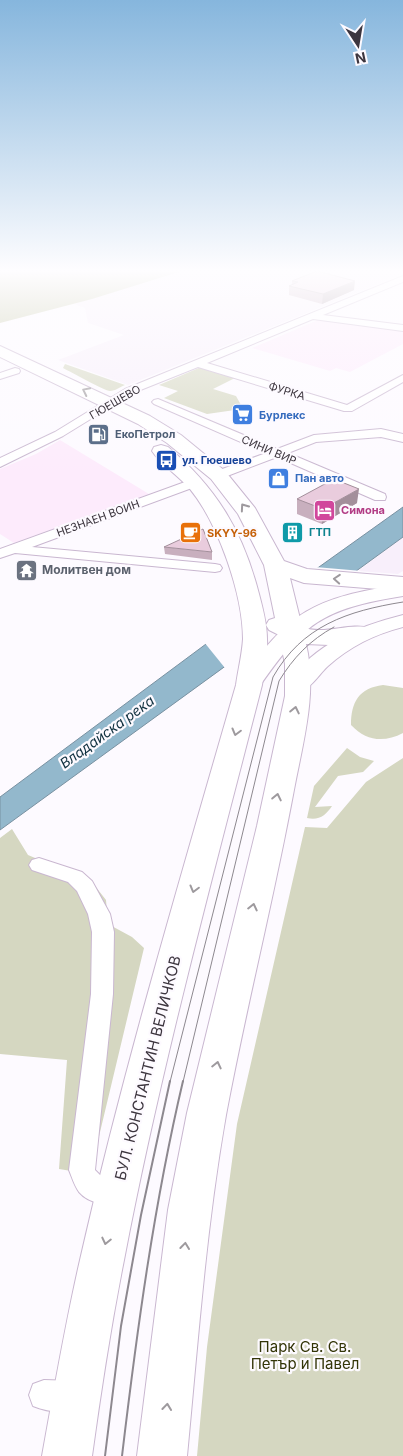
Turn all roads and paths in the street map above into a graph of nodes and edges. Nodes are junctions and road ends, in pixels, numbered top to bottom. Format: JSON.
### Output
{"nodes":[{"id":1,"x":255,"y":339,"type":"edge"},
{"id":2,"x":0,"y":351,"type":"edge"},
{"id":3,"x":197,"y":363,"type":"junction"},
{"id":4,"x":5,"y":370,"type":"edge"},
{"id":5,"x":403,"y":378,"type":"edge"},
{"id":6,"x":158,"y":402,"type":"dead end"},
{"id":7,"x":104,"y":407,"type":"junction"},
{"id":8,"x":403,"y":438,"type":"edge"},
{"id":9,"x":274,"y":453,"type":"junction"},
{"id":10,"x":0,"y":463,"type":"edge"},
{"id":11,"x":218,"y":475,"type":"junction"},
{"id":12,"x":196,"y":482,"type":"junction"},
{"id":13,"x":380,"y":498,"type":"dead end"},
{"id":14,"x":7,"y":552,"type":"edge"},
{"id":15,"x":275,"y":565,"type":"junction"},
{"id":16,"x":214,"y":568,"type":"dead end"},
{"id":17,"x":403,"y":584,"type":"edge"},
{"id":18,"x":403,"y":590,"type":"edge"},
{"id":19,"x":247,"y":592,"type":"junction"},
{"id":20,"x":403,"y":621,"type":"edge"},
{"id":21,"x":290,"y":631,"type":"junction"},
{"id":22,"x":361,"y":633,"type":"junction"},
{"id":23,"x":299,"y":683,"type":"junction"},
{"id":24,"x":249,"y":685,"type":"junction"},
{"id":25,"x":39,"y":865,"type":"dead end"},
{"id":26,"x":117,"y":1194,"type":"junction"},
{"id":27,"x":67,"y":1456,"type":"edge"},
{"id":28,"x":162,"y":1456,"type":"edge"}],
"edges":[{"from":1,"to":3,"type":"street","name":"ГЮЕШЕВО"},
{"from":7,"to":2,"type":"main road","one_way":true},
{"from":3,"to":5,"type":"street","name":"ФУРКА"},
{"from":3,"to":7,"type":"street","name":"ГЮЕШЕВО"},
{"from":4,"to":7,"type":"main road"},
{"from":6,"to":9,"type":"street","name":"СИНИ ВИР"},
{"from":7,"to":10,"type":"street","name":"ГЮЕШЕВО"},
{"from":7,"to":11,"type":"main road"},
{"from":7,"to":12,"type":"main road","name":"БУЛ. КОНСТАНТИН ВЕЛИЧКОВ"},
{"from":8,"to":9,"type":"street"},
{"from":9,"to":11,"type":"street"},
{"from":9,"to":13,"type":"street","name":"СИНИ ВИР"},
{"from":15,"to":11,"type":"main road","one_way":true},
{"from":12,"to":14,"type":"street","name":"НЕЗНАЕН ВОИН"},
{"from":12,"to":19,"type":"main road","name":"БУЛ. КОНСТАНТИН ВЕЛИЧКОВ"},
{"from":14,"to":16,"type":"street"},
{"from":17,"to":15,"type":"main road","one_way":true},
{"from":15,"to":21,"type":"main road"},
{"from":18,"to":21,"type":"main road"},
{"from":19,"to":21,"type":"main road"},
{"from":19,"to":24,"type":"main road","name":"БУЛ. КОНСТАНТИН ВЕЛИЧКОВ"},
{"from":20,"to":22,"type":"main road"},
{"from":21,"to":22,"type":"main road"},
{"from":21,"to":23,"type":"main road"},
{"from":21,"to":24,"type":"main road"},
{"from":22,"to":23,"type":"main road"},
{"from":28,"to":23,"type":"main road","one_way":true},
{"from":24,"to":26,"type":"main road","name":"БУЛ. КОНСТАНТИН ВЕЛИЧКОВ","one_way":true},
{"from":25,"to":26,"type":"street"},
{"from":26,"to":27,"type":"main road","name":"БУЛ. КОНСТАНТИН ВЕЛИЧКОВ","one_way":true}]}
